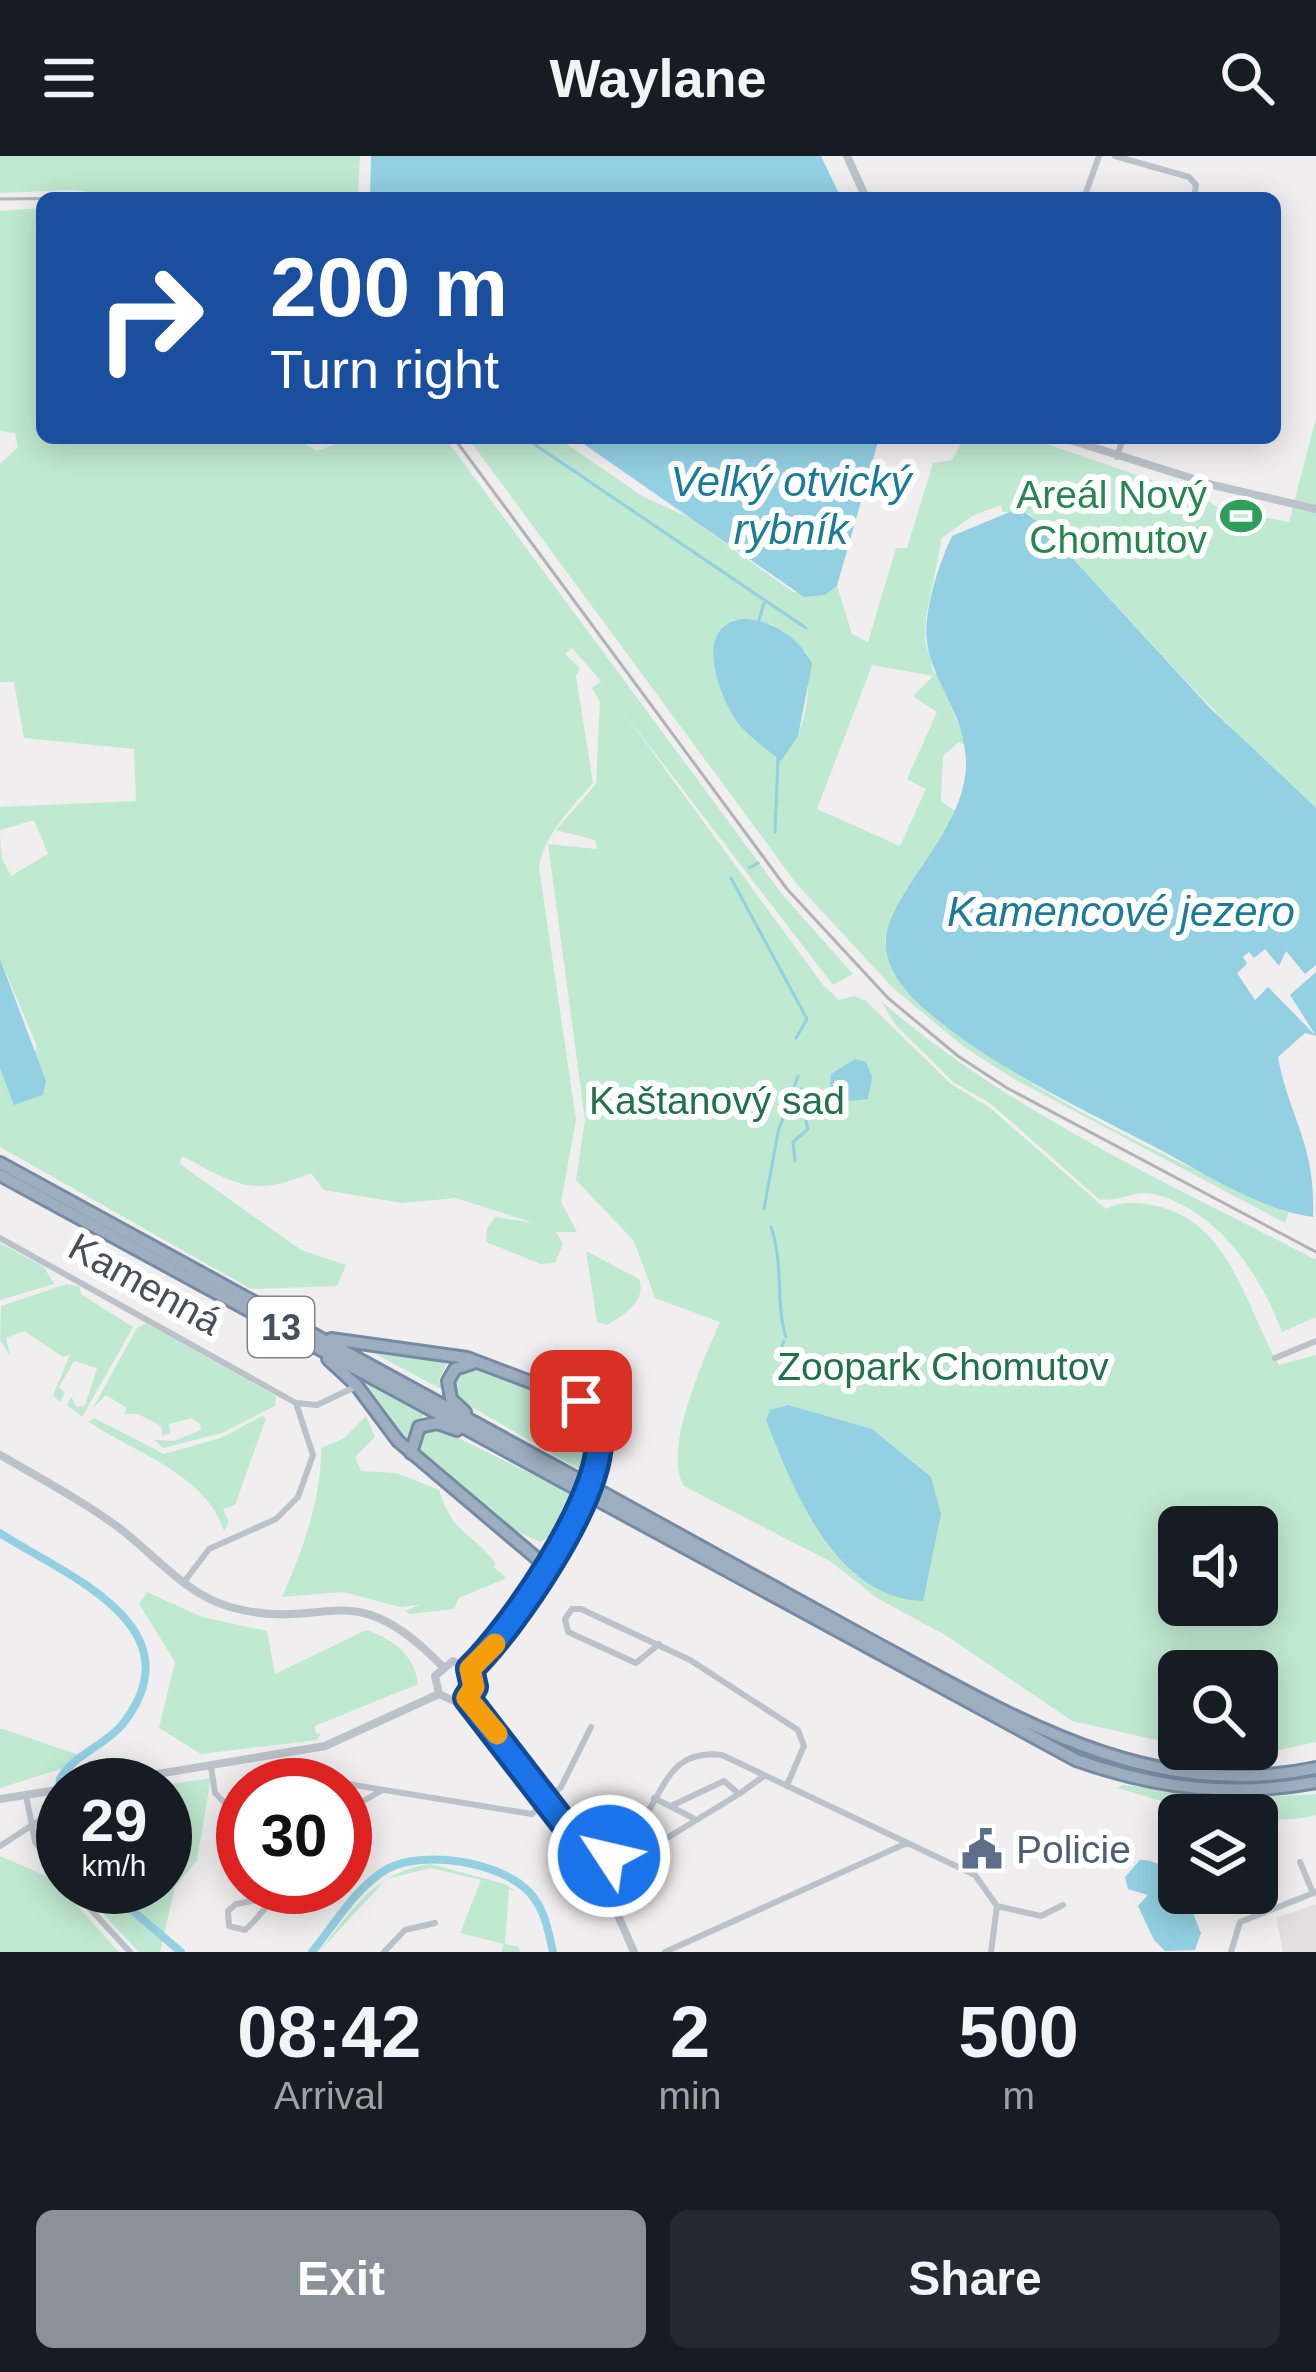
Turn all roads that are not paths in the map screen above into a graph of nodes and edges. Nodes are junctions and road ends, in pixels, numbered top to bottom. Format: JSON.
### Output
{"nodes":[{"id":1,"x":848,"y":156,"type":"edge"},
{"id":2,"x":1099,"y":156,"type":"edge"},
{"id":3,"x":1115,"y":156,"type":"edge"},
{"id":4,"x":863,"y":192,"type":"edge"},
{"id":5,"x":1086,"y":192,"type":"edge"},
{"id":6,"x":1195,"y":192,"type":"edge"},
{"id":7,"x":1081,"y":444,"type":"edge"},
{"id":8,"x":1121,"y":444,"type":"edge"},
{"id":9,"x":1118,"y":457,"type":"junction"},
{"id":10,"x":1316,"y":509,"type":"edge"},
{"id":11,"x":0,"y":1163,"type":"edge"},
{"id":12,"x":0,"y":1174,"type":"edge"},
{"id":13,"x":0,"y":1238,"type":"edge"},
{"id":14,"x":303,"y":1334,"type":"junction"},
{"id":15,"x":1316,"y":1341,"type":"edge"},
{"id":16,"x":1275,"y":1358,"type":"dead end"},
{"id":17,"x":489,"y":1366,"type":"junction"},
{"id":18,"x":357,"y":1386,"type":"junction"},
{"id":19,"x":581,"y":1401,"type":"joint"},
{"id":20,"x":296,"y":1402,"type":"junction"},
{"id":21,"x":477,"y":1423,"type":"junction"},
{"id":22,"x":489,"y":1441,"type":"junction"},
{"id":23,"x":411,"y":1453,"type":"junction"},
{"id":24,"x":0,"y":1455,"type":"edge"},
{"id":25,"x":563,"y":1476,"type":"junction"},
{"id":26,"x":604,"y":1498,"type":"junction"},
{"id":27,"x":547,"y":1567,"type":"junction"},
{"id":28,"x":184,"y":1582,"type":"junction"},
{"id":29,"x":659,"y":1644,"type":"junction"},
{"id":30,"x":442,"y":1666,"type":"junction"},
{"id":31,"x":470,"y":1669,"type":"junction"},
{"id":32,"x":439,"y":1694,"type":"junction"},
{"id":33,"x":467,"y":1698,"type":"junction"},
{"id":34,"x":591,"y":1727,"type":"dead end"},
{"id":35,"x":211,"y":1767,"type":"junction"},
{"id":36,"x":1316,"y":1768,"type":"edge"},
{"id":37,"x":192,"y":1770,"type":"edge"},
{"id":38,"x":761,"y":1773,"type":"junction"},
{"id":39,"x":1316,"y":1782,"type":"edge"},
{"id":40,"x":788,"y":1786,"type":"junction"},
{"id":41,"x":372,"y":1787,"type":"edge"},
{"id":42,"x":384,"y":1789,"type":"junction"},
{"id":43,"x":36,"y":1793,"type":"edge"},
{"id":44,"x":739,"y":1794,"type":"junction"},
{"id":45,"x":26,"y":1795,"type":"junction"},
{"id":46,"x":216,"y":1795,"type":"edge"},
{"id":47,"x":372,"y":1796,"type":"edge"},
{"id":48,"x":654,"y":1798,"type":"junction"},
{"id":49,"x":0,"y":1799,"type":"edge"},
{"id":50,"x":548,"y":1799,"type":"junction"},
{"id":51,"x":671,"y":1806,"type":"junction"},
{"id":52,"x":693,"y":1818,"type":"junction"},
{"id":53,"x":36,"y":1822,"type":"edge"},
{"id":54,"x":31,"y":1826,"type":"junction"},
{"id":55,"x":36,"y":1840,"type":"edge"},
{"id":56,"x":908,"y":1843,"type":"junction"},
{"id":57,"x":0,"y":1846,"type":"edge"},
{"id":58,"x":654,"y":1846,"type":"dead end"},
{"id":59,"x":1300,"y":1862,"type":"dead end"},
{"id":60,"x":596,"y":1865,"type":"junction"},
{"id":61,"x":1314,"y":1892,"type":"edge"},
{"id":62,"x":274,"y":1897,"type":"joint"},
{"id":63,"x":1063,"y":1905,"type":"dead end"},
{"id":64,"x":998,"y":1906,"type":"junction"},
{"id":65,"x":95,"y":1914,"type":"edge"},
{"id":66,"x":435,"y":1923,"type":"dead end"},
{"id":67,"x":130,"y":1952,"type":"edge"},
{"id":68,"x":384,"y":1952,"type":"edge"},
{"id":69,"x":634,"y":1952,"type":"edge"},
{"id":70,"x":664,"y":1952,"type":"edge"},
{"id":71,"x":991,"y":1952,"type":"edge"},
{"id":72,"x":1231,"y":1952,"type":"edge"}],
"edges":[{"from":1,"to":4,"type":"street"},
{"from":2,"to":5,"type":"street"},
{"from":3,"to":6,"type":"street"},
{"from":7,"to":9,"type":"street"},
{"from":8,"to":9,"type":"street"},
{"from":9,"to":10,"type":"street"},
{"from":11,"to":14,"type":"highway","number":"13"},
{"from":12,"to":14,"type":"highway","number":"13"},
{"from":13,"to":20,"type":"street","name":"Kamenná"},
{"from":14,"to":17,"type":"highway"},
{"from":14,"to":18,"type":"highway"},
{"from":14,"to":21,"type":"highway","number":"13"},
{"from":14,"to":22,"type":"highway","number":"13"},
{"from":15,"to":16,"type":"street"},
{"from":17,"to":19,"type":"highway"},
{"from":17,"to":21,"type":"highway"},
{"from":18,"to":20,"type":"street"},
{"from":18,"to":23,"type":"highway"},
{"from":19,"to":27,"type":"street"},
{"from":20,"to":28,"type":"street"},
{"from":21,"to":25,"type":"highway","number":"13"},
{"from":22,"to":23,"type":"highway"},
{"from":22,"to":25,"type":"highway","number":"13"},
{"from":23,"to":27,"type":"highway"},
{"from":24,"to":28,"type":"street"},
{"from":25,"to":26,"type":"highway","number":"13","bridge":true},
{"from":26,"to":36,"type":"highway","number":"13"},
{"from":26,"to":39,"type":"highway","number":"13"},
{"from":27,"to":31,"type":"street"},
{"from":28,"to":30,"type":"street"},
{"from":29,"to":29,"type":"street"},
{"from":29,"to":40,"type":"street"},
{"from":30,"to":31,"type":"street"},
{"from":30,"to":32,"type":"street"},
{"from":31,"to":33,"type":"street"},
{"from":32,"to":33,"type":"street"},
{"from":32,"to":35,"type":"street"},
{"from":33,"to":50,"type":"street"},
{"from":34,"to":50,"type":"street"},
{"from":35,"to":37,"type":"street"},
{"from":35,"to":46,"type":"street"},
{"from":38,"to":40,"type":"street"},
{"from":38,"to":44,"type":"street"},
{"from":38,"to":48,"type":"street"},
{"from":40,"to":56,"type":"street"},
{"from":41,"to":42,"type":"street"},
{"from":42,"to":47,"type":"street"},
{"from":42,"to":50,"type":"street"},
{"from":43,"to":45,"type":"street"},
{"from":44,"to":51,"type":"street"},
{"from":44,"to":52,"type":"street"},
{"from":45,"to":49,"type":"street"},
{"from":45,"to":54,"type":"street"},
{"from":48,"to":51,"type":"street"},
{"from":48,"to":60,"type":"street"},
{"from":50,"to":60,"type":"street"},
{"from":51,"to":52,"type":"street"},
{"from":52,"to":58,"type":"street"},
{"from":53,"to":54,"type":"street"},
{"from":54,"to":55,"type":"street"},
{"from":54,"to":57,"type":"street"},
{"from":56,"to":64,"type":"street"},
{"from":56,"to":70,"type":"street"},
{"from":59,"to":61,"type":"street"},
{"from":60,"to":69,"type":"street"},
{"from":61,"to":72,"type":"street"},
{"from":62,"to":62,"type":"street"},
{"from":63,"to":64,"type":"street"},
{"from":64,"to":71,"type":"street"},
{"from":65,"to":67,"type":"street"},
{"from":66,"to":68,"type":"street"}]}
